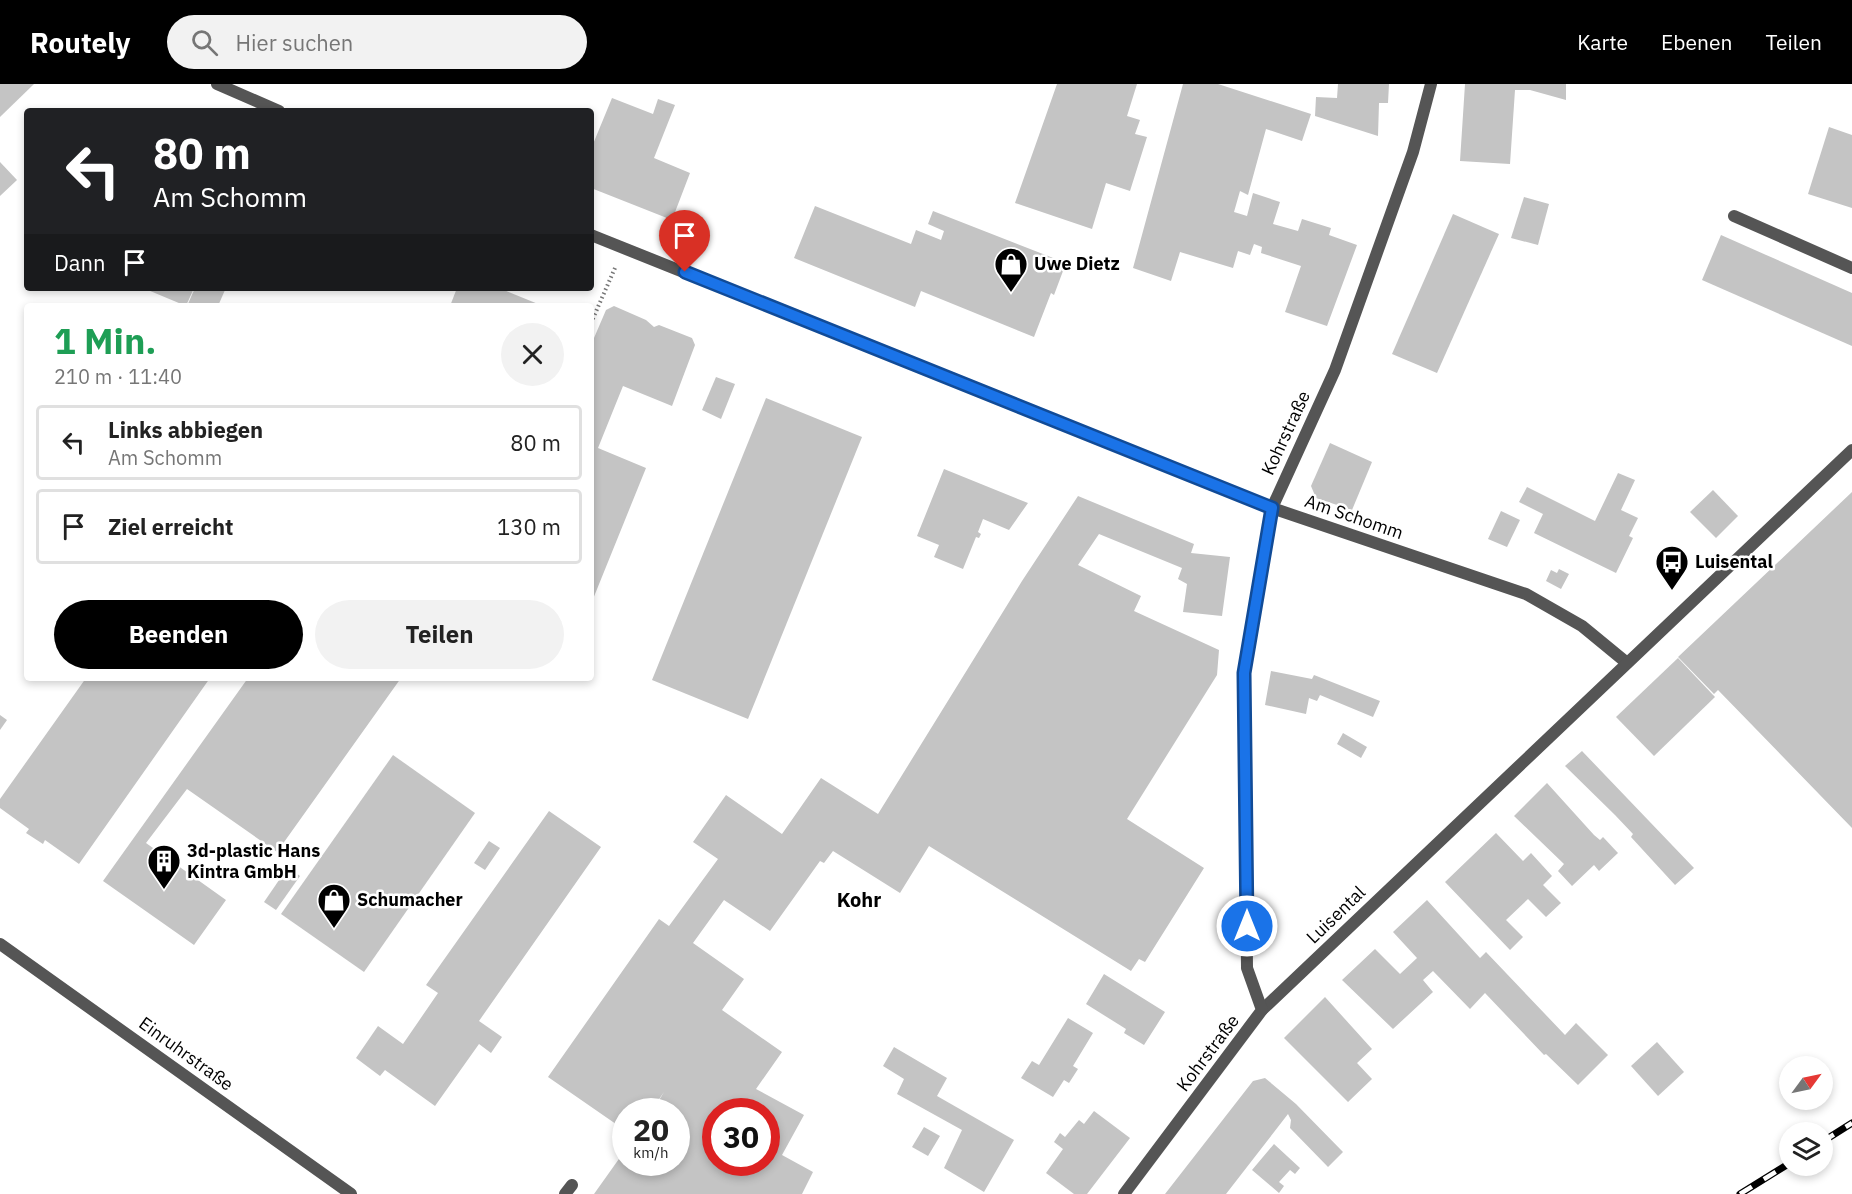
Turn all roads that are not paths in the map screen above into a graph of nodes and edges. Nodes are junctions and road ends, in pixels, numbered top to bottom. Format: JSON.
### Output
{"nodes":[{"id":1,"x":217,"y":84,"type":"edge"},
{"id":2,"x":1431,"y":84,"type":"edge"},
{"id":3,"x":272,"y":108,"type":"edge"},
{"id":4,"x":1734,"y":216,"type":"dead end"},
{"id":5,"x":594,"y":236,"type":"edge"},
{"id":6,"x":1852,"y":268,"type":"edge"},
{"id":7,"x":1852,"y":450,"type":"edge"},
{"id":8,"x":1272,"y":508,"type":"junction"},
{"id":9,"x":1627,"y":663,"type":"junction"},
{"id":10,"x":0,"y":944,"type":"edge"},
{"id":11,"x":1262,"y":1010,"type":"junction"},
{"id":12,"x":351,"y":1194,"type":"edge"},
{"id":13,"x":1124,"y":1194,"type":"edge"}],
"edges":[{"from":1,"to":3,"type":"street"},
{"from":2,"to":8,"type":"street","name":"Kohrstraße"},
{"from":4,"to":6,"type":"street"},
{"from":5,"to":8,"type":"street","name":"Am Schomm"},
{"from":7,"to":9,"type":"street","name":"Luisental"},
{"from":8,"to":9,"type":"street","name":"Am Schomm"},
{"from":8,"to":11,"type":"street","name":"Kohrstraße"},
{"from":9,"to":11,"type":"street","name":"Luisental"},
{"from":10,"to":12,"type":"street","name":"Einruhrstraße"},
{"from":11,"to":13,"type":"street","name":"Kohrstraße"}]}
